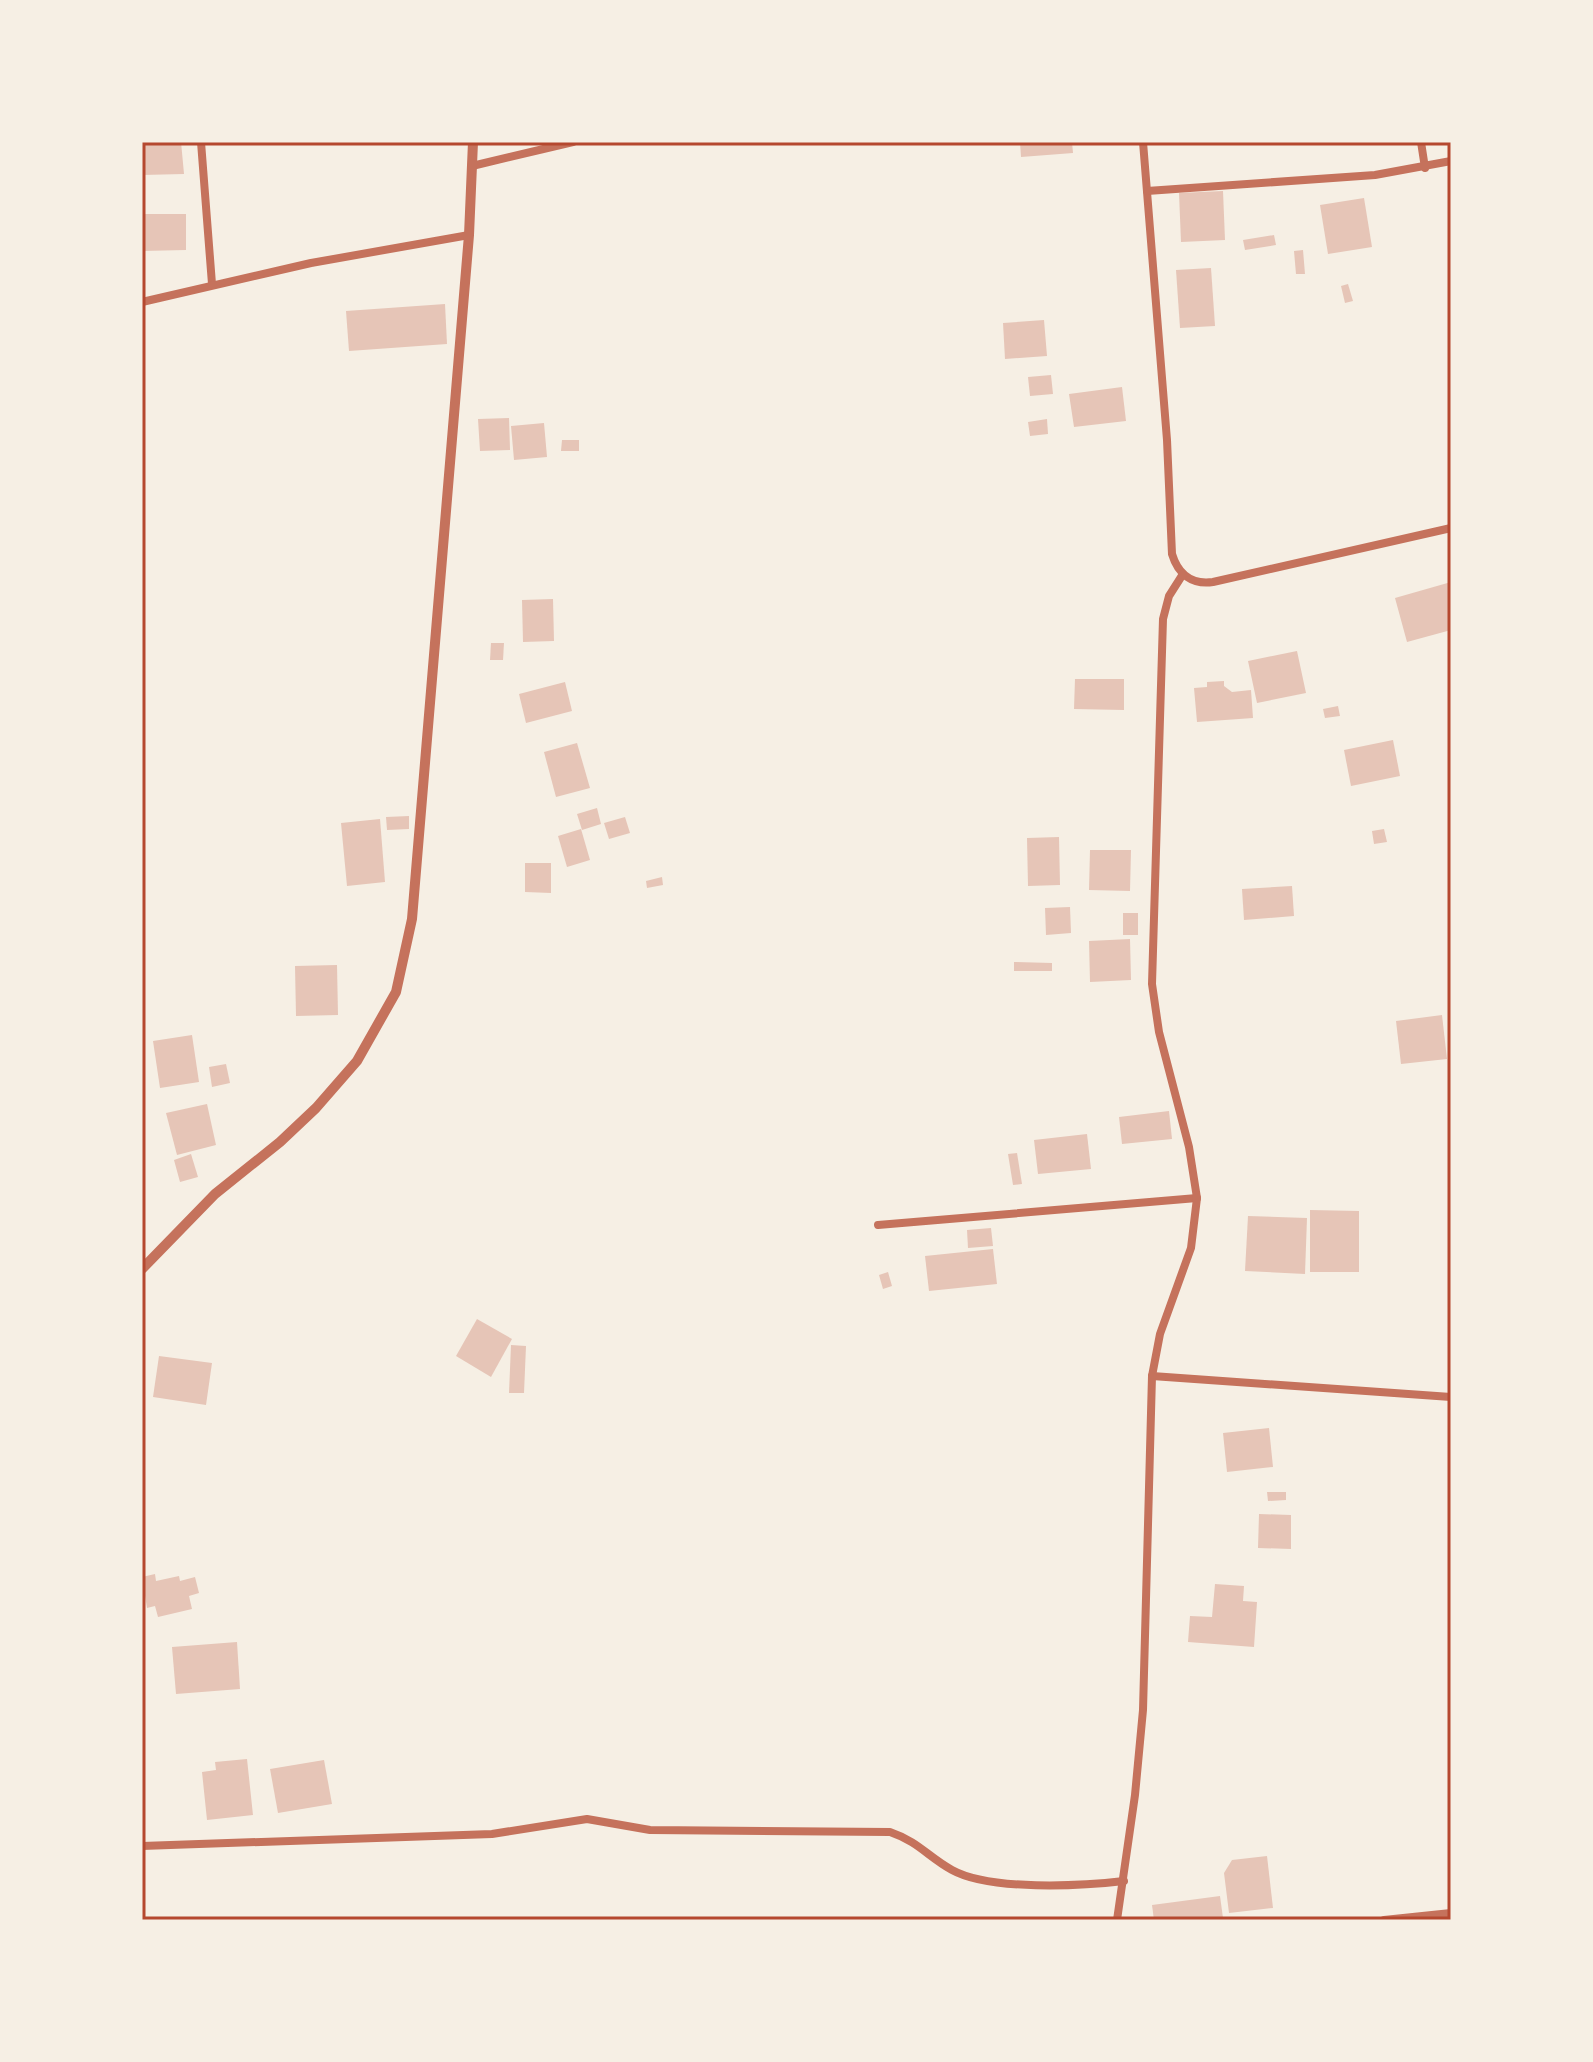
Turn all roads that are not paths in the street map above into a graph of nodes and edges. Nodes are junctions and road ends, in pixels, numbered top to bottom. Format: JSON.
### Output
{"nodes":[{"id":1,"x":201,"y":142,"type":"edge"},
{"id":2,"x":473,"y":142,"type":"edge"},
{"id":3,"x":573,"y":142,"type":"edge"},
{"id":4,"x":1143,"y":142,"type":"edge"},
{"id":5,"x":1421,"y":142,"type":"edge"},
{"id":6,"x":1451,"y":161,"type":"edge"},
{"id":7,"x":472,"y":166,"type":"junction"},
{"id":8,"x":1425,"y":168,"type":"junction"},
{"id":9,"x":1147,"y":191,"type":"junction"},
{"id":10,"x":469,"y":235,"type":"junction"},
{"id":11,"x":212,"y":284,"type":"junction"},
{"id":12,"x":142,"y":302,"type":"edge"},
{"id":13,"x":1451,"y":528,"type":"edge"},
{"id":14,"x":1183,"y":574,"type":"junction"},
{"id":15,"x":1197,"y":1198,"type":"junction"},
{"id":16,"x":878,"y":1225,"type":"dead end"},
{"id":17,"x":142,"y":1269,"type":"edge"},
{"id":18,"x":1152,"y":1376,"type":"junction"},
{"id":19,"x":1451,"y":1397,"type":"edge"},
{"id":20,"x":142,"y":1846,"type":"edge"},
{"id":21,"x":1124,"y":1881,"type":"junction"},
{"id":22,"x":1451,"y":1913,"type":"edge"},
{"id":23,"x":1117,"y":1920,"type":"edge"},
{"id":24,"x":1384,"y":1920,"type":"edge"}],
"edges":[{"from":1,"to":11,"type":"street"},
{"from":2,"to":7,"type":"street"},
{"from":3,"to":7,"type":"street"},
{"from":4,"to":9,"type":"street"},
{"from":5,"to":8,"type":"street"},
{"from":6,"to":8,"type":"street"},
{"from":7,"to":10,"type":"street"},
{"from":8,"to":9,"type":"street"},
{"from":9,"to":14,"type":"street"},
{"from":10,"to":11,"type":"street"},
{"from":10,"to":17,"type":"street"},
{"from":11,"to":12,"type":"street"},
{"from":13,"to":14,"type":"street"},
{"from":14,"to":15,"type":"street"},
{"from":15,"to":16,"type":"street"},
{"from":15,"to":18,"type":"street"},
{"from":18,"to":19,"type":"street"},
{"from":18,"to":21,"type":"street"},
{"from":20,"to":21,"type":"street"},
{"from":21,"to":23,"type":"street"},
{"from":22,"to":24,"type":"street"}]}
